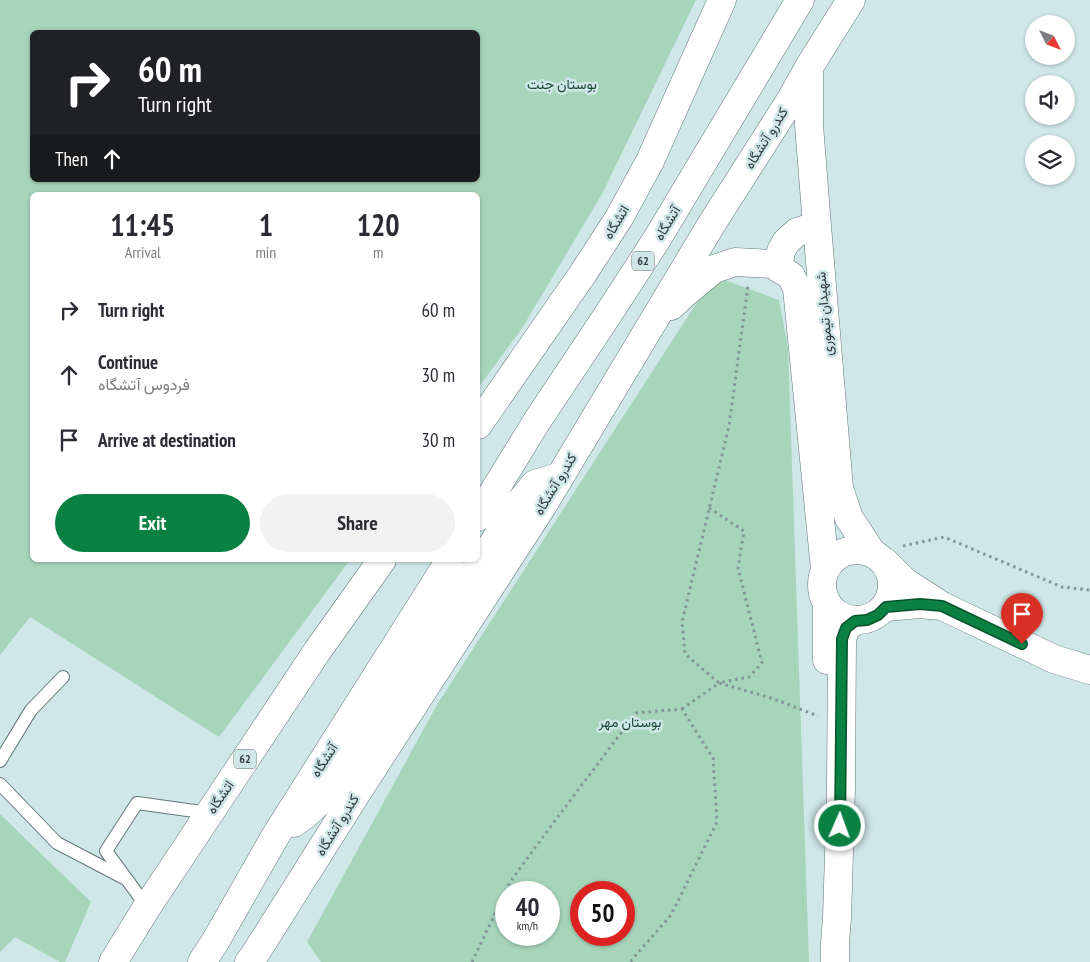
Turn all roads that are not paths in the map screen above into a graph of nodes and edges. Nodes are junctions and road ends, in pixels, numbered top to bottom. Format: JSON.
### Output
{"nodes":[{"id":1,"x":722,"y":0,"type":"edge"},
{"id":2,"x":800,"y":0,"type":"edge"},
{"id":3,"x":851,"y":0,"type":"edge"},
{"id":4,"x":809,"y":67,"type":"junction"},
{"id":5,"x":817,"y":226,"type":"junction"},
{"id":6,"x":778,"y":268,"type":"junction"},
{"id":7,"x":649,"y":328,"type":"junction"},
{"id":8,"x":480,"y":423,"type":"edge"},
{"id":9,"x":558,"y":478,"type":"junction"},
{"id":10,"x":480,"y":514,"type":"edge"},
{"id":11,"x":878,"y":558,"type":"junction"},
{"id":12,"x":381,"y":562,"type":"edge"},
{"id":13,"x":449,"y":562,"type":"edge"},
{"id":14,"x":826,"y":569,"type":"junction"},
{"id":15,"x":827,"y":604,"type":"junction"},
{"id":16,"x":942,"y":606,"type":"junction"},
{"id":17,"x":886,"y":607,"type":"junction"},
{"id":18,"x":855,"y":621,"type":"junction"},
{"id":19,"x":1090,"y":670,"type":"edge"},
{"id":20,"x":63,"y":677,"type":"dead end"},
{"id":21,"x":0,"y":761,"type":"edge"},
{"id":22,"x":0,"y":784,"type":"edge"},
{"id":23,"x":209,"y":813,"type":"junction"},
{"id":24,"x":276,"y":835,"type":"junction"},
{"id":25,"x":126,"y":879,"type":"junction"},
{"id":26,"x":147,"y":907,"type":"junction"},
{"id":27,"x":835,"y":953,"type":"edge"},
{"id":28,"x":250,"y":961,"type":"edge"},
{"id":29,"x":113,"y":962,"type":"edge"},
{"id":30,"x":202,"y":962,"type":"edge"}],
"edges":[{"from":1,"to":8,"type":"main road","name":"اتشگاه"},
{"from":2,"to":10,"type":"main road","name":"آتشگاه","number":"62"},
{"from":3,"to":4,"type":"main road","name":"کندرو آتشگاه"},
{"from":4,"to":5,"type":"main road","name":"شهیدان تیموری"},
{"from":4,"to":7,"type":"main road","name":"کندرو آتشگاه"},
{"from":5,"to":6,"type":"main road"},
{"from":5,"to":11,"type":"main road","name":"شهیدان تیموری"},
{"from":6,"to":7,"type":"main road"},
{"from":6,"to":14,"type":"main road","name":"شهیدان تیموری"},
{"from":7,"to":9,"type":"main road","name":"کندرو آتشگاه"},
{"from":9,"to":24,"type":"main road"},
{"from":9,"to":28,"type":"main road","name":"کندرو آتشگاه"},
{"from":11,"to":14,"type":"main road"},
{"from":11,"to":16,"type":"main road"},
{"from":11,"to":17,"type":"main road"},
{"from":12,"to":23,"type":"main road","name":"اتشگاه","number":"62"},
{"from":13,"to":24,"type":"main road","name":"آتشگاه"},
{"from":14,"to":15,"type":"main road"},
{"from":15,"to":18,"type":"main road"},
{"from":15,"to":27,"type":"main road"},
{"from":16,"to":17,"type":"main road"},
{"from":16,"to":19,"type":"main road"},
{"from":17,"to":18,"type":"main road"},
{"from":18,"to":27,"type":"main road"},
{"from":20,"to":21,"type":"lane"},
{"from":22,"to":25,"type":"lane"},
{"from":23,"to":25,"type":"lane"},
{"from":23,"to":26,"type":"main road","name":"اتشگاه","number":"62"},
{"from":24,"to":30,"type":"main road","name":"آتشگاه"},
{"from":25,"to":26,"type":"lane"},
{"from":26,"to":29,"type":"main road","name":"اتشگاه","number":"62"}]}
